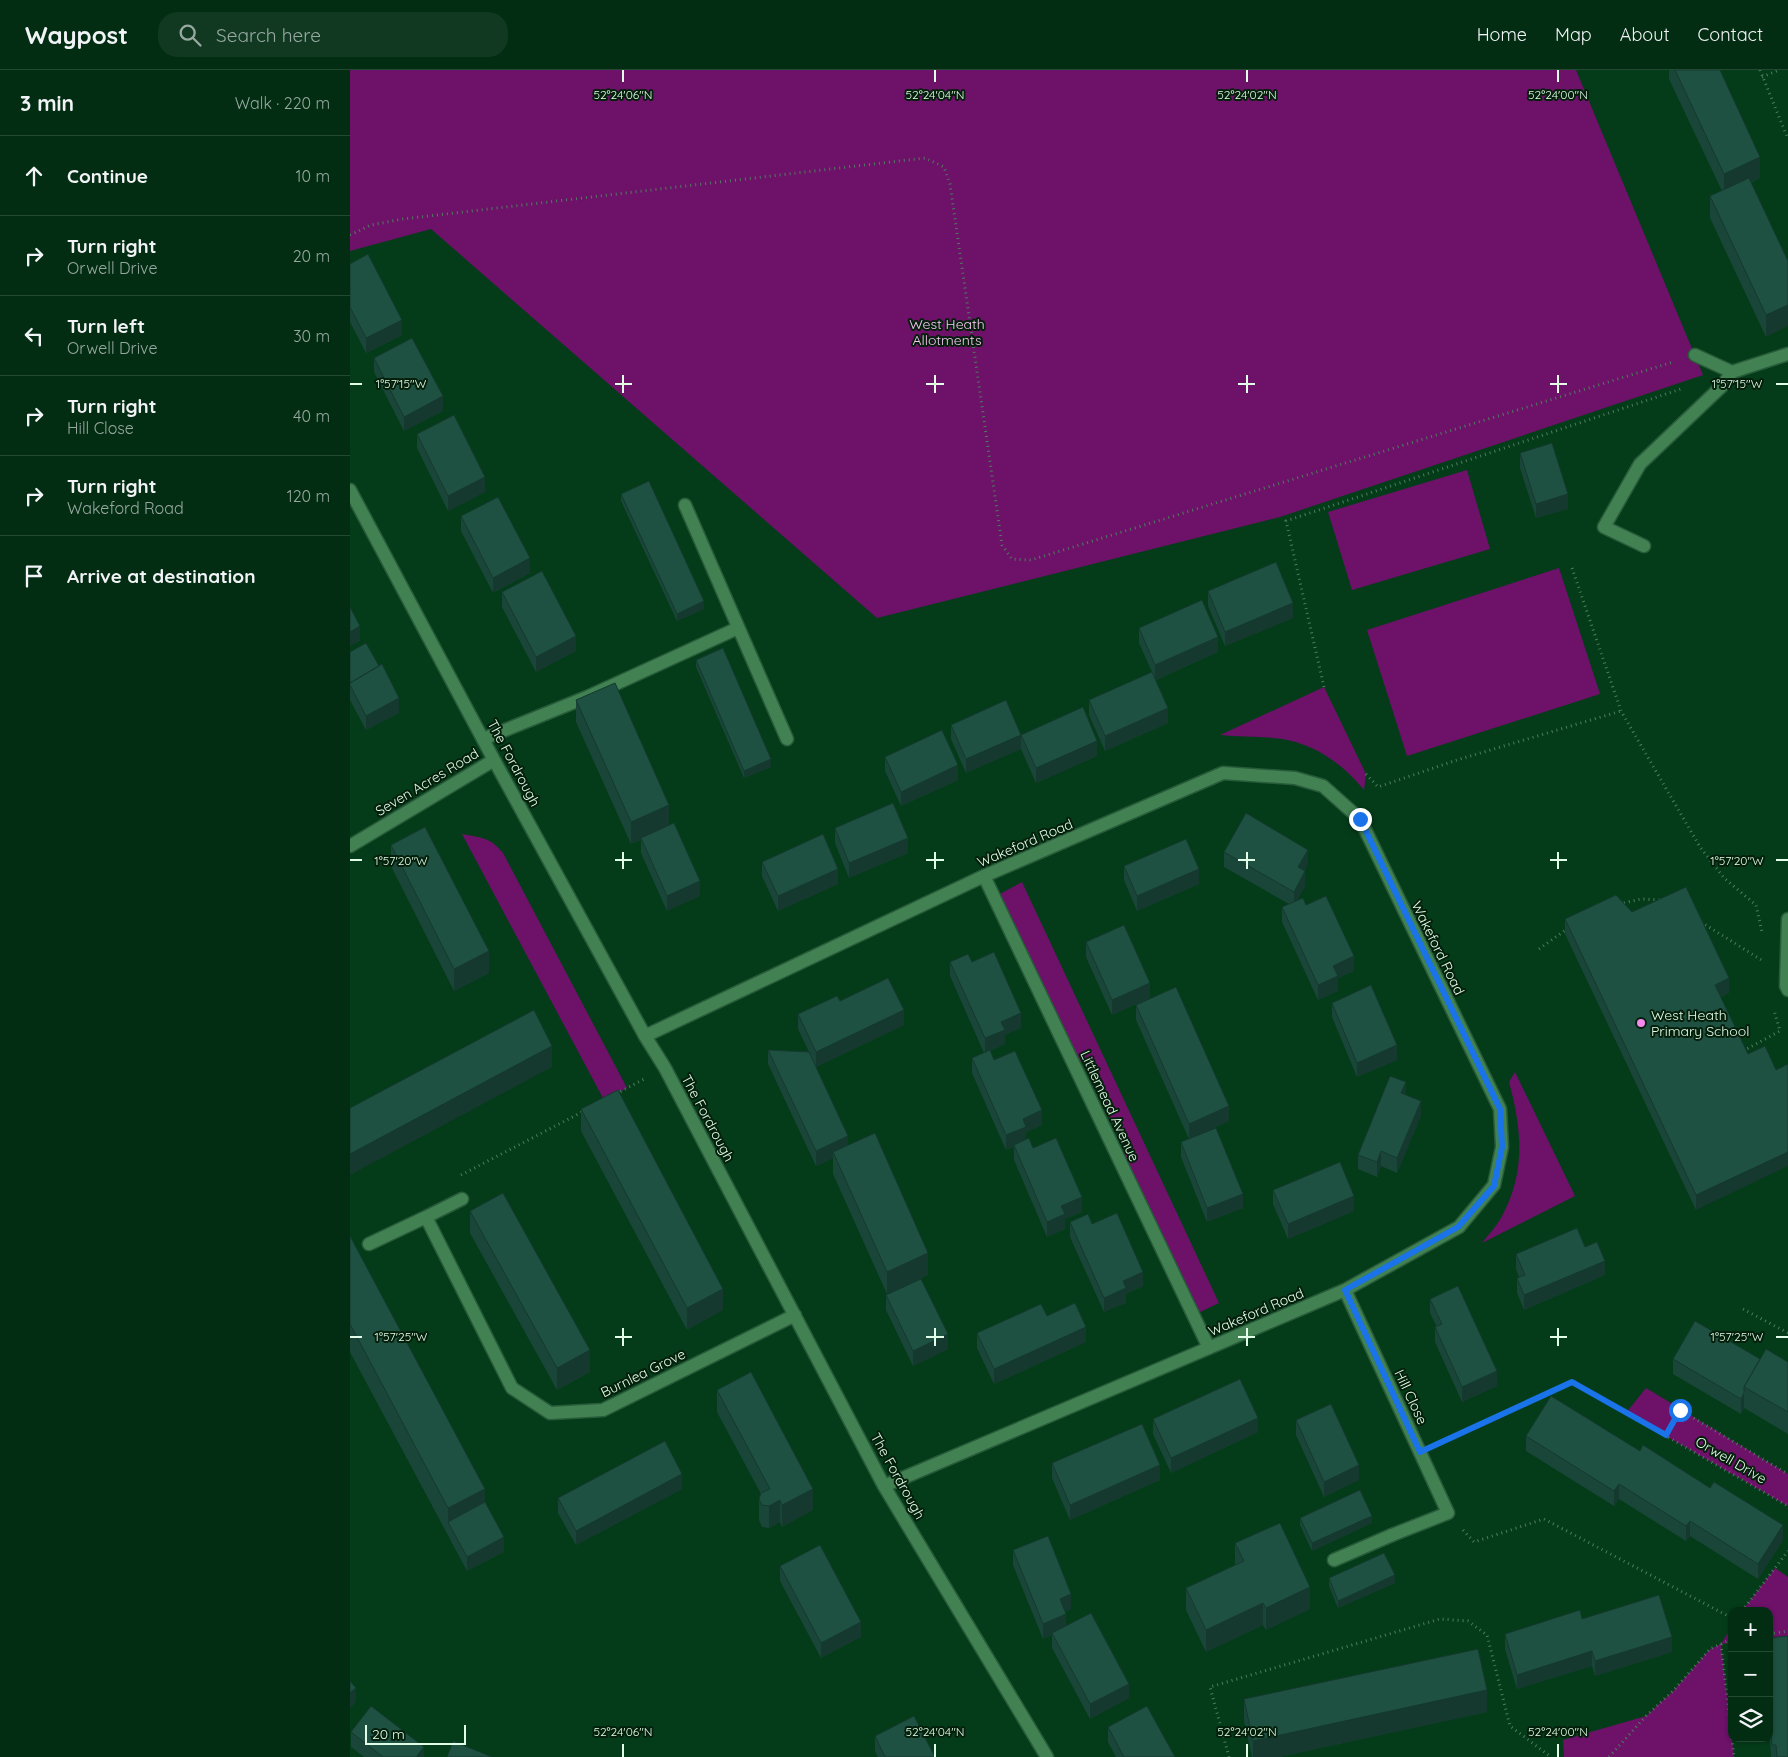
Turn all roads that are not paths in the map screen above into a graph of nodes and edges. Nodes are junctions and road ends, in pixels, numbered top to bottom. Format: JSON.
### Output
{"nodes":[{"id":1,"x":1788,"y":354,"type":"edge"},
{"id":2,"x":1695,"y":356,"type":"road end"},
{"id":3,"x":1732,"y":372,"type":"junction"},
{"id":4,"x":350,"y":490,"type":"edge"},
{"id":5,"x":685,"y":505,"type":"dead end"},
{"id":6,"x":1644,"y":546,"type":"dead end"},
{"id":7,"x":738,"y":628,"type":"junction"},
{"id":8,"x":483,"y":739,"type":"junction"},
{"id":9,"x":786,"y":739,"type":"dead end"},
{"id":10,"x":494,"y":760,"type":"junction"},
{"id":11,"x":350,"y":846,"type":"edge"},
{"id":12,"x":984,"y":876,"type":"junction"},
{"id":13,"x":1788,"y":919,"type":"edge"},
{"id":14,"x":1788,"y":990,"type":"edge"},
{"id":15,"x":645,"y":1036,"type":"junction"},
{"id":16,"x":462,"y":1199,"type":"road end"},
{"id":17,"x":426,"y":1217,"type":"junction"},
{"id":18,"x":369,"y":1244,"type":"dead end"},
{"id":19,"x":1345,"y":1290,"type":"junction"},
{"id":20,"x":795,"y":1315,"type":"junction"},
{"id":21,"x":1210,"y":1348,"type":"junction"},
{"id":22,"x":884,"y":1486,"type":"junction"},
{"id":23,"x":1334,"y":1560,"type":"dead end"},
{"id":24,"x":1047,"y":1757,"type":"edge"}],
"edges":[{"from":1,"to":3,"type":"street"},
{"from":2,"to":3,"type":"street"},
{"from":3,"to":6,"type":"street"},
{"from":4,"to":8,"type":"street","name":"The Fordrough"},
{"from":5,"to":7,"type":"street"},
{"from":7,"to":8,"type":"street"},
{"from":7,"to":9,"type":"street"},
{"from":8,"to":10,"type":"street","name":"The Fordrough"},
{"from":10,"to":11,"type":"street","name":"Seven Acres Road"},
{"from":10,"to":15,"type":"street","name":"The Fordrough"},
{"from":12,"to":15,"type":"street","name":"Wakeford Road"},
{"from":12,"to":19,"type":"street","name":"Wakeford Road"},
{"from":12,"to":21,"type":"street","name":"Littlemead Avenue"},
{"from":13,"to":14,"type":"street"},
{"from":15,"to":20,"type":"street","name":"The Fordrough"},
{"from":16,"to":17,"type":"street"},
{"from":17,"to":18,"type":"street"},
{"from":17,"to":20,"type":"street","name":"Burnlea Grove"},
{"from":19,"to":21,"type":"street","name":"Wakeford Road"},
{"from":19,"to":23,"type":"street","name":"Hill Close"},
{"from":20,"to":22,"type":"street","name":"The Fordrough"},
{"from":21,"to":22,"type":"street","name":"Wakeford Road"},
{"from":22,"to":24,"type":"street","name":"The Fordrough"}]}
